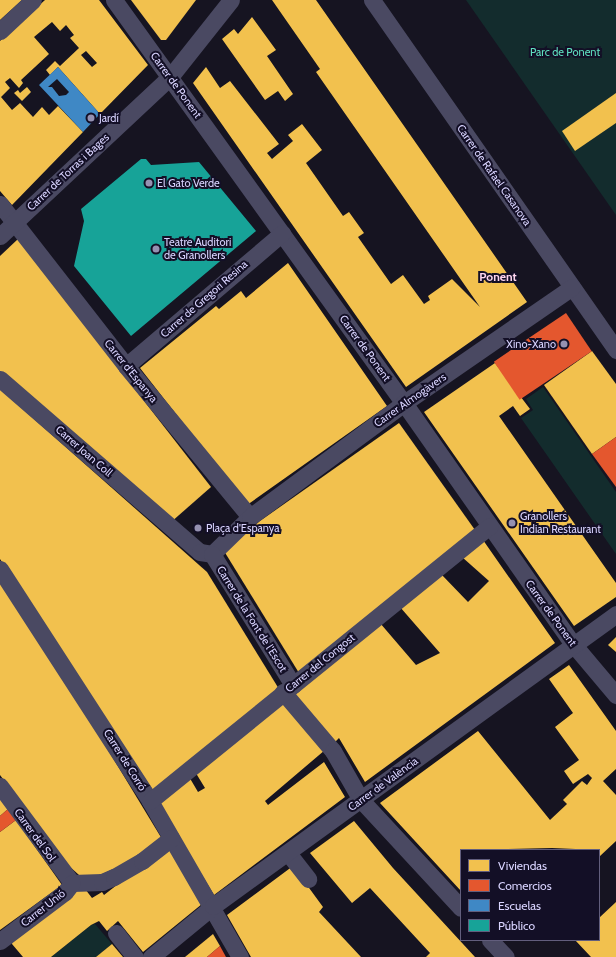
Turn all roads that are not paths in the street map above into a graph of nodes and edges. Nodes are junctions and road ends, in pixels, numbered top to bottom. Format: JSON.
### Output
{"nodes":[{"id":1,"x":33,"y":0,"type":"edge"},
{"id":2,"x":114,"y":0,"type":"edge"},
{"id":3,"x":231,"y":0,"type":"edge"},
{"id":4,"x":372,"y":0,"type":"edge"},
{"id":5,"x":0,"y":31,"type":"edge"},
{"id":6,"x":170,"y":77,"type":"junction"},
{"id":7,"x":0,"y":204,"type":"edge"},
{"id":8,"x":15,"y":222,"type":"junction"},
{"id":9,"x":282,"y":233,"type":"junction"},
{"id":10,"x":0,"y":236,"type":"edge"},
{"id":11,"x":572,"y":287,"type":"junction"},
{"id":12,"x":616,"y":350,"type":"edge"},
{"id":13,"x":126,"y":366,"type":"junction"},
{"id":14,"x":0,"y":378,"type":"edge"},
{"id":15,"x":404,"y":403,"type":"junction"},
{"id":16,"x":250,"y":517,"type":"junction"},
{"id":17,"x":490,"y":526,"type":"junction"},
{"id":18,"x":212,"y":554,"type":"junction"},
{"id":19,"x":0,"y":569,"type":"edge"},
{"id":20,"x":616,"y":614,"type":"edge"},
{"id":21,"x":573,"y":644,"type":"junction"},
{"id":22,"x":288,"y":689,"type":"junction"},
{"id":23,"x":616,"y":695,"type":"edge"},
{"id":24,"x":0,"y":786,"type":"edge"},
{"id":25,"x":361,"y":800,"type":"junction"},
{"id":26,"x":150,"y":801,"type":"junction"},
{"id":27,"x":171,"y":838,"type":"junction"},
{"id":28,"x":288,"y":853,"type":"junction"},
{"id":29,"x":308,"y":879,"type":"dead end"},
{"id":30,"x":72,"y":882,"type":"junction"},
{"id":31,"x":213,"y":906,"type":"junction"},
{"id":32,"x":460,"y":907,"type":"edge"},
{"id":33,"x":116,"y":932,"type":"dead end"},
{"id":34,"x":0,"y":941,"type":"edge"},
{"id":35,"x":491,"y":941,"type":"edge"},
{"id":36,"x":135,"y":957,"type":"edge"},
{"id":37,"x":151,"y":957,"type":"edge"},
{"id":38,"x":240,"y":957,"type":"edge"},
{"id":39,"x":506,"y":957,"type":"edge"}],
"edges":[{"from":1,"to":5,"type":"street"},
{"from":2,"to":6,"type":"street","name":"Carrer de Ponent"},
{"from":3,"to":6,"type":"street","name":"Carrer de Torras i Bages"},
{"from":4,"to":11,"type":"street","name":"Carrer de Rafael Casanova"},
{"from":6,"to":8,"type":"street","name":"Carrer de Torras i Bages"},
{"from":6,"to":9,"type":"street","name":"Carrer de Ponent"},
{"from":7,"to":8,"type":"street","name":"Carrer d'Espanya"},
{"from":8,"to":10,"type":"street","name":"Carrer de Torras i Bages"},
{"from":8,"to":13,"type":"street","name":"Carrer d'Espanya"},
{"from":9,"to":13,"type":"street","name":"Carrer de Gregori Resina"},
{"from":9,"to":15,"type":"street","name":"Carrer de Ponent"},
{"from":11,"to":12,"type":"street","name":"Carrer de Rafael Casanova"},
{"from":11,"to":15,"type":"street","name":"Carrer Almogàvers"},
{"from":13,"to":16,"type":"street","name":"Carrer d'Espanya"},
{"from":14,"to":18,"type":"street","name":"Carrer Joan Coll"},
{"from":15,"to":16,"type":"street","name":"Carrer Almogàvers"},
{"from":15,"to":17,"type":"street","name":"Carrer de Ponent"},
{"from":16,"to":18,"type":"street"},
{"from":17,"to":21,"type":"street","name":"Carrer de Ponent"},
{"from":17,"to":22,"type":"street","name":"Carrer del Congost"},
{"from":18,"to":22,"type":"street","name":"Carrer de la Font de l'Escot"},
{"from":19,"to":26,"type":"street","name":"Carrer de Corró"},
{"from":20,"to":21,"type":"street","name":"Carrer de València"},
{"from":21,"to":23,"type":"street","name":"Carrer de Ponent"},
{"from":21,"to":25,"type":"street","name":"Carrer de València"},
{"from":22,"to":25,"type":"street","name":"Carrer de la Font de l'Escot"},
{"from":22,"to":26,"type":"street","name":"Carrer del Congost"},
{"from":24,"to":30,"type":"street","name":"Carrer del Sol"},
{"from":25,"to":28,"type":"street","name":"Carrer de València"},
{"from":25,"to":32,"type":"street","name":"Carrer de la Font de l'Escot"},
{"from":26,"to":27,"type":"street","name":"Carrer de Corró"},
{"from":27,"to":30,"type":"street","name":"Carrer Unió"},
{"from":27,"to":31,"type":"street","name":"Carrer de Corró"},
{"from":28,"to":29,"type":"street"},
{"from":28,"to":31,"type":"street","name":"Carrer de València"},
{"from":30,"to":34,"type":"street","name":"Carrer Unió"},
{"from":31,"to":37,"type":"street","name":"Carrer de València"},
{"from":31,"to":38,"type":"street","name":"Carrer de Corró"},
{"from":33,"to":36,"type":"street"},
{"from":35,"to":39,"type":"street"}]}
